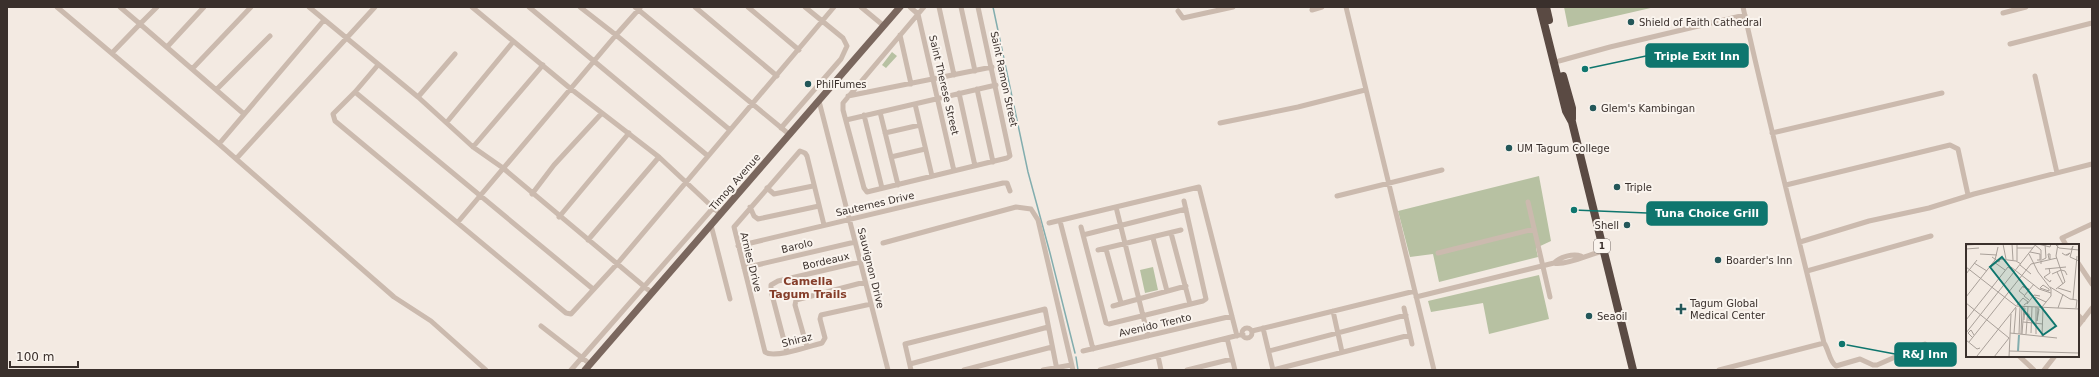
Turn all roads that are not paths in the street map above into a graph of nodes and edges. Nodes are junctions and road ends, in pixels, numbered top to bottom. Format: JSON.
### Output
{"nodes":[{"id":1,"x":57,"y":7,"type":"edge"},
{"id":2,"x":120,"y":7,"type":"edge"},
{"id":3,"x":157,"y":7,"type":"edge"},
{"id":4,"x":204,"y":7,"type":"edge"},
{"id":5,"x":251,"y":7,"type":"edge"},
{"id":6,"x":309,"y":7,"type":"edge"},
{"id":7,"x":375,"y":7,"type":"edge"},
{"id":8,"x":472,"y":7,"type":"edge"},
{"id":9,"x":529,"y":7,"type":"edge"},
{"id":10,"x":580,"y":7,"type":"edge"},
{"id":11,"x":695,"y":7,"type":"edge"},
{"id":12,"x":748,"y":7,"type":"edge"},
{"id":13,"x":805,"y":7,"type":"edge"},
{"id":14,"x":834,"y":7,"type":"edge"},
{"id":15,"x":861,"y":7,"type":"edge"},
{"id":16,"x":900,"y":7,"type":"edge"},
{"id":17,"x":910,"y":7,"type":"edge"},
{"id":18,"x":924,"y":7,"type":"edge"},
{"id":19,"x":939,"y":7,"type":"edge"},
{"id":20,"x":961,"y":7,"type":"edge"},
{"id":21,"x":978,"y":7,"type":"edge"},
{"id":22,"x":1233,"y":7,"type":"edge"},
{"id":23,"x":1322,"y":7,"type":"edge"},
{"id":24,"x":1346,"y":7,"type":"edge"},
{"id":25,"x":1540,"y":7,"type":"edge"},
{"id":26,"x":1546,"y":7,"type":"edge"},
{"id":27,"x":1743,"y":7,"type":"edge"},
{"id":28,"x":2026,"y":7,"type":"edge"},
{"id":29,"x":638,"y":8,"type":"edge"},
{"id":30,"x":1312,"y":10,"type":"dead end"},
{"id":31,"x":1178,"y":11,"type":"dead end"},
{"id":32,"x":2003,"y":13,"type":"dead end"},
{"id":33,"x":918,"y":14,"type":"junction"},
{"id":34,"x":1745,"y":15,"type":"junction"},
{"id":35,"x":324,"y":20,"type":"junction"},
{"id":36,"x":822,"y":21,"type":"junction"},
{"id":37,"x":2092,"y":23,"type":"edge"},
{"id":38,"x":140,"y":24,"type":"junction"},
{"id":39,"x":884,"y":26,"type":"junction"},
{"id":40,"x":616,"y":35,"type":"junction"},
{"id":41,"x":900,"y":35,"type":"junction"},
{"id":42,"x":270,"y":36,"type":"dead end"},
{"id":43,"x":347,"y":38,"type":"junction"},
{"id":44,"x":513,"y":42,"type":"junction"},
{"id":45,"x":1552,"y":44,"type":"junction"},
{"id":46,"x":2010,"y":44,"type":"dead end"},
{"id":47,"x":167,"y":47,"type":"junction"},
{"id":48,"x":798,"y":50,"type":"junction"},
{"id":49,"x":112,"y":53,"type":"junction"},
{"id":50,"x":455,"y":54,"type":"dead end"},
{"id":51,"x":594,"y":61,"type":"junction"},
{"id":52,"x":1559,"y":61,"type":"junction"},
{"id":53,"x":378,"y":64,"type":"junction"},
{"id":54,"x":542,"y":65,"type":"junction"},
{"id":55,"x":992,"y":67,"type":"junction"},
{"id":56,"x":193,"y":68,"type":"junction"},
{"id":57,"x":975,"y":71,"type":"junction"},
{"id":58,"x":954,"y":75,"type":"junction"},
{"id":59,"x":777,"y":76,"type":"junction"},
{"id":60,"x":2034,"y":76,"type":"dead end"},
{"id":61,"x":934,"y":79,"type":"junction"},
{"id":62,"x":911,"y":84,"type":"junction"},
{"id":63,"x":996,"y":85,"type":"junction"},
{"id":64,"x":217,"y":89,"type":"junction"},
{"id":65,"x":571,"y":89,"type":"junction"},
{"id":66,"x":977,"y":89,"type":"junction"},
{"id":67,"x":1365,"y":90,"type":"junction"},
{"id":68,"x":355,"y":92,"type":"junction"},
{"id":69,"x":959,"y":93,"type":"junction"},
{"id":70,"x":1942,"y":93,"type":"dead end"},
{"id":71,"x":848,"y":96,"type":"junction"},
{"id":72,"x":418,"y":97,"type":"junction"},
{"id":73,"x":938,"y":98,"type":"junction"},
{"id":74,"x":819,"y":101,"type":"junction"},
{"id":75,"x":753,"y":104,"type":"junction"},
{"id":76,"x":915,"y":104,"type":"junction"},
{"id":77,"x":880,"y":112,"type":"junction"},
{"id":78,"x":602,"y":113,"type":"junction"},
{"id":79,"x":244,"y":114,"type":"junction"},
{"id":80,"x":864,"y":115,"type":"junction"},
{"id":81,"x":846,"y":120,"type":"junction"},
{"id":82,"x":447,"y":122,"type":"junction"},
{"id":83,"x":1572,"y":122,"type":"junction"},
{"id":84,"x":1220,"y":123,"type":"dead end"},
{"id":85,"x":920,"y":125,"type":"junction"},
{"id":86,"x":781,"y":128,"type":"junction"},
{"id":87,"x":730,"y":130,"type":"junction"},
{"id":88,"x":629,"y":133,"type":"junction"},
{"id":89,"x":885,"y":133,"type":"junction"},
{"id":90,"x":1772,"y":133,"type":"junction"},
{"id":91,"x":790,"y":135,"type":"junction"},
{"id":92,"x":219,"y":144,"type":"junction"},
{"id":93,"x":473,"y":147,"type":"junction"},
{"id":94,"x":925,"y":149,"type":"junction"},
{"id":95,"x":708,"y":156,"type":"junction"},
{"id":96,"x":659,"y":157,"type":"junction"},
{"id":97,"x":891,"y":157,"type":"junction"},
{"id":98,"x":236,"y":159,"type":"junction"},
{"id":99,"x":993,"y":162,"type":"junction"},
{"id":100,"x":2092,"y":164,"type":"edge"},
{"id":101,"x":975,"y":166,"type":"junction"},
{"id":102,"x":503,"y":168,"type":"junction"},
{"id":103,"x":1442,"y":170,"type":"dead end"},
{"id":104,"x":954,"y":171,"type":"junction"},
{"id":105,"x":2057,"y":173,"type":"junction"},
{"id":106,"x":932,"y":176,"type":"junction"},
{"id":107,"x":686,"y":181,"type":"junction"},
{"id":108,"x":1390,"y":183,"type":"junction"},
{"id":109,"x":898,"y":185,"type":"junction"},
{"id":110,"x":1786,"y":185,"type":"junction"},
{"id":111,"x":813,"y":186,"type":"junction"},
{"id":112,"x":767,"y":188,"type":"junction"},
{"id":113,"x":882,"y":188,"type":"junction"},
{"id":114,"x":1010,"y":191,"type":"dead end"},
{"id":115,"x":532,"y":194,"type":"junction"},
{"id":116,"x":1968,"y":195,"type":"junction"},
{"id":117,"x":480,"y":196,"type":"junction"},
{"id":118,"x":1337,"y":196,"type":"dead end"},
{"id":119,"x":1184,"y":201,"type":"dead end"},
{"id":120,"x":1528,"y":202,"type":"dead end"},
{"id":121,"x":819,"y":206,"type":"junction"},
{"id":122,"x":750,"y":207,"type":"junction"},
{"id":123,"x":1116,"y":207,"type":"junction"},
{"id":124,"x":713,"y":208,"type":"junction"},
{"id":125,"x":1186,"y":209,"type":"junction"},
{"id":126,"x":720,"y":214,"type":"junction"},
{"id":127,"x":559,"y":216,"type":"junction"},
{"id":128,"x":849,"y":220,"type":"junction"},
{"id":129,"x":1060,"y":220,"type":"junction"},
{"id":130,"x":458,"y":222,"type":"junction"},
{"id":131,"x":1049,"y":223,"type":"dead end"},
{"id":132,"x":2092,"y":224,"type":"edge"},
{"id":133,"x":711,"y":225,"type":"junction"},
{"id":134,"x":824,"y":225,"type":"junction"},
{"id":135,"x":1120,"y":226,"type":"junction"},
{"id":136,"x":1081,"y":227,"type":"dead end"},
{"id":137,"x":1534,"y":229,"type":"junction"},
{"id":138,"x":1181,"y":230,"type":"dead end"},
{"id":139,"x":1171,"y":233,"type":"junction"},
{"id":140,"x":1083,"y":235,"type":"junction"},
{"id":141,"x":1931,"y":236,"type":"dead end"},
{"id":142,"x":1153,"y":238,"type":"junction"},
{"id":143,"x":588,"y":240,"type":"junction"},
{"id":144,"x":855,"y":242,"type":"junction"},
{"id":145,"x":1800,"y":242,"type":"junction"},
{"id":146,"x":883,"y":243,"type":"dead end"},
{"id":147,"x":1124,"y":244,"type":"junction"},
{"id":148,"x":2065,"y":244,"type":"edge"},
{"id":149,"x":738,"y":246,"type":"junction"},
{"id":150,"x":1106,"y":249,"type":"junction"},
{"id":151,"x":1098,"y":250,"type":"dead end"},
{"id":152,"x":1603,"y":250,"type":"junction"},
{"id":153,"x":1438,"y":252,"type":"dead end"},
{"id":154,"x":860,"y":262,"type":"junction"},
{"id":155,"x":617,"y":264,"type":"junction"},
{"id":156,"x":2079,"y":264,"type":"edge"},
{"id":157,"x":1543,"y":265,"type":"junction"},
{"id":158,"x":744,"y":268,"type":"junction"},
{"id":159,"x":1807,"y":271,"type":"junction"},
{"id":160,"x":865,"y":282,"type":"junction"},
{"id":161,"x":2092,"y":284,"type":"edge"},
{"id":162,"x":643,"y":286,"type":"junction"},
{"id":163,"x":1186,"y":286,"type":"junction"},
{"id":164,"x":593,"y":289,"type":"junction"},
{"id":165,"x":1167,"y":291,"type":"junction"},
{"id":166,"x":652,"y":293,"type":"junction"},
{"id":167,"x":1415,"y":294,"type":"junction"},
{"id":168,"x":1550,"y":297,"type":"dead end"},
{"id":169,"x":1139,"y":298,"type":"junction"},
{"id":170,"x":730,"y":299,"type":"dead end"},
{"id":171,"x":1121,"y":303,"type":"junction"},
{"id":172,"x":871,"y":304,"type":"junction"},
{"id":173,"x":1190,"y":304,"type":"junction"},
{"id":174,"x":1113,"y":306,"type":"dead end"},
{"id":175,"x":1404,"y":308,"type":"dead end"},
{"id":176,"x":2092,"y":308,"type":"edge"},
{"id":177,"x":1333,"y":312,"type":"junction"},
{"id":178,"x":1406,"y":315,"type":"junction"},
{"id":179,"x":1232,"y":316,"type":"junction"},
{"id":180,"x":2079,"y":316,"type":"edge"},
{"id":181,"x":1144,"y":317,"type":"junction"},
{"id":182,"x":2083,"y":320,"type":"junction"},
{"id":183,"x":2079,"y":325,"type":"edge"},
{"id":184,"x":541,"y":326,"type":"dead end"},
{"id":185,"x":1048,"y":327,"type":"junction"},
{"id":186,"x":1263,"y":328,"type":"junction"},
{"id":187,"x":1337,"y":332,"type":"junction"},
{"id":188,"x":1410,"y":335,"type":"junction"},
{"id":189,"x":1148,"y":336,"type":"junction"},
{"id":190,"x":1237,"y":336,"type":"junction"},
{"id":191,"x":1227,"y":338,"type":"junction"},
{"id":192,"x":1412,"y":344,"type":"dead end"},
{"id":193,"x":1824,"y":344,"type":"junction"},
{"id":194,"x":1925,"y":344,"type":"dead end"},
{"id":195,"x":807,"y":347,"type":"junction"},
{"id":196,"x":1052,"y":347,"type":"junction"},
{"id":197,"x":1093,"y":349,"type":"junction"},
{"id":198,"x":1083,"y":351,"type":"dead end"},
{"id":199,"x":787,"y":352,"type":"junction"},
{"id":200,"x":1269,"y":352,"type":"junction"},
{"id":201,"x":1342,"y":352,"type":"junction"},
{"id":202,"x":767,"y":354,"type":"joint"},
{"id":203,"x":1158,"y":356,"type":"junction"},
{"id":204,"x":2020,"y":357,"type":"edge"},
{"id":205,"x":2053,"y":357,"type":"edge"},
{"id":206,"x":582,"y":358,"type":"junction"},
{"id":207,"x":1232,"y":359,"type":"junction"},
{"id":208,"x":590,"y":364,"type":"junction"},
{"id":209,"x":910,"y":364,"type":"junction"},
{"id":210,"x":1072,"y":365,"type":"edge"},
{"id":211,"x":1057,"y":367,"type":"edge"},
{"id":212,"x":486,"y":370,"type":"edge"},
{"id":213,"x":571,"y":370,"type":"edge"},
{"id":214,"x":585,"y":370,"type":"edge"},
{"id":215,"x":888,"y":370,"type":"edge"},
{"id":216,"x":911,"y":370,"type":"edge"},
{"id":217,"x":964,"y":370,"type":"edge"},
{"id":218,"x":1043,"y":370,"type":"edge"},
{"id":219,"x":1100,"y":370,"type":"edge"},
{"id":220,"x":1161,"y":370,"type":"edge"},
{"id":221,"x":1187,"y":370,"type":"edge"},
{"id":222,"x":1235,"y":370,"type":"edge"},
{"id":223,"x":1434,"y":370,"type":"edge"},
{"id":224,"x":1633,"y":370,"type":"edge"},
{"id":225,"x":1719,"y":370,"type":"edge"},
{"id":226,"x":2034,"y":370,"type":"edge"},
{"id":227,"x":2044,"y":370,"type":"edge"}],
"edges":[{"from":1,"to":49,"type":"street"},
{"from":2,"to":38,"type":"street"},
{"from":3,"to":38,"type":"street"},
{"from":4,"to":47,"type":"street"},
{"from":5,"to":56,"type":"street"},
{"from":6,"to":35,"type":"street"},
{"from":7,"to":43,"type":"street"},
{"from":8,"to":44,"type":"street"},
{"from":9,"to":51,"type":"street"},
{"from":10,"to":40,"type":"street"},
{"from":11,"to":59,"type":"street"},
{"from":12,"to":48,"type":"street"},
{"from":13,"to":36,"type":"street"},
{"from":14,"to":36,"type":"street"},
{"from":15,"to":39,"type":"street"},
{"from":16,"to":39,"type":"main road","name":"Timog Avenue"},
{"from":17,"to":33,"type":"street"},
{"from":18,"to":33,"type":"street"},
{"from":19,"to":58,"type":"street"},
{"from":20,"to":57,"type":"street"},
{"from":21,"to":55,"type":"street","name":"Saint Ramon Street"},
{"from":22,"to":31,"type":"street"},
{"from":23,"to":30,"type":"street"},
{"from":24,"to":67,"type":"street"},
{"from":25,"to":45,"type":"highway","number":"1"},
{"from":26,"to":45,"type":"highway","number":"1"},
{"from":27,"to":34,"type":"street"},
{"from":28,"to":32,"type":"street"},
{"from":29,"to":40,"type":"street"},
{"from":29,"to":75,"type":"street"},
{"from":33,"to":41,"type":"street"},
{"from":33,"to":61,"type":"street","name":"Saint Therese Street"},
{"from":34,"to":52,"type":"street"},
{"from":34,"to":90,"type":"street"},
{"from":35,"to":43,"type":"street"},
{"from":35,"to":79,"type":"street"},
{"from":36,"to":48,"type":"street"},
{"from":36,"to":86,"type":"street"},
{"from":37,"to":46,"type":"street"},
{"from":38,"to":47,"type":"street"},
{"from":38,"to":49,"type":"street"},
{"from":39,"to":74,"type":"main road","name":"Timog Avenue"},
{"from":40,"to":51,"type":"street"},
{"from":40,"to":87,"type":"street"},
{"from":41,"to":62,"type":"street"},
{"from":41,"to":71,"type":"street"},
{"from":42,"to":64,"type":"street"},
{"from":43,"to":53,"type":"street"},
{"from":43,"to":98,"type":"street"},
{"from":44,"to":54,"type":"street"},
{"from":44,"to":82,"type":"street"},
{"from":45,"to":52,"type":"highway","number":"1"},
{"from":45,"to":83,"type":"highway","number":"1"},
{"from":47,"to":56,"type":"street"},
{"from":48,"to":59,"type":"street"},
{"from":49,"to":92,"type":"street"},
{"from":50,"to":72,"type":"street"},
{"from":51,"to":65,"type":"street"},
{"from":51,"to":95,"type":"street"},
{"from":52,"to":83,"type":"highway","number":"1"},
{"from":53,"to":68,"type":"street"},
{"from":53,"to":72,"type":"street"},
{"from":54,"to":65,"type":"street"},
{"from":54,"to":93,"type":"street"},
{"from":55,"to":57,"type":"street"},
{"from":55,"to":63,"type":"street","name":"Saint Ramon Street"},
{"from":56,"to":64,"type":"street"},
{"from":57,"to":58,"type":"street"},
{"from":58,"to":61,"type":"street"},
{"from":59,"to":75,"type":"street"},
{"from":60,"to":105,"type":"street"},
{"from":61,"to":62,"type":"street"},
{"from":61,"to":73,"type":"street","name":"Saint Therese Street"},
{"from":62,"to":71,"type":"street"},
{"from":63,"to":66,"type":"street"},
{"from":63,"to":99,"type":"street","name":"Saint Ramon Street"},
{"from":64,"to":79,"type":"street"},
{"from":65,"to":78,"type":"street"},
{"from":65,"to":102,"type":"street"},
{"from":66,"to":69,"type":"street"},
{"from":66,"to":99,"type":"street"},
{"from":67,"to":84,"type":"street"},
{"from":67,"to":108,"type":"street"},
{"from":68,"to":117,"type":"street"},
{"from":68,"to":130,"type":"street"},
{"from":69,"to":73,"type":"street"},
{"from":69,"to":101,"type":"street"},
{"from":70,"to":90,"type":"street"},
{"from":71,"to":81,"type":"street"},
{"from":72,"to":82,"type":"street"},
{"from":73,"to":76,"type":"street"},
{"from":73,"to":104,"type":"street","name":"Saint Therese Street"},
{"from":74,"to":91,"type":"main road","name":"Timog Avenue"},
{"from":74,"to":128,"type":"street","name":"Sauvignon Drive"},
{"from":75,"to":86,"type":"street"},
{"from":75,"to":87,"type":"street"},
{"from":76,"to":77,"type":"street"},
{"from":76,"to":85,"type":"street"},
{"from":77,"to":80,"type":"street"},
{"from":77,"to":89,"type":"street"},
{"from":78,"to":88,"type":"street"},
{"from":78,"to":115,"type":"street"},
{"from":79,"to":92,"type":"street"},
{"from":80,"to":81,"type":"street"},
{"from":80,"to":113,"type":"street"},
{"from":81,"to":113,"type":"street"},
{"from":82,"to":93,"type":"street"},
{"from":83,"to":152,"type":"highway","number":"1"},
{"from":85,"to":89,"type":"street"},
{"from":85,"to":94,"type":"street"},
{"from":86,"to":91,"type":"street"},
{"from":87,"to":95,"type":"street"},
{"from":88,"to":96,"type":"street"},
{"from":88,"to":127,"type":"street"},
{"from":89,"to":97,"type":"street"},
{"from":90,"to":110,"type":"street"},
{"from":91,"to":126,"type":"main road","name":"Timog Avenue"},
{"from":92,"to":98,"type":"street"},
{"from":93,"to":102,"type":"street"},
{"from":94,"to":97,"type":"street"},
{"from":94,"to":106,"type":"street"},
{"from":95,"to":107,"type":"street"},
{"from":96,"to":107,"type":"street"},
{"from":96,"to":143,"type":"street"},
{"from":97,"to":109,"type":"street"},
{"from":98,"to":212,"type":"street"},
{"from":99,"to":101,"type":"street"},
{"from":100,"to":105,"type":"street"},
{"from":101,"to":104,"type":"street"},
{"from":102,"to":115,"type":"street"},
{"from":102,"to":117,"type":"street"},
{"from":103,"to":108,"type":"street"},
{"from":104,"to":106,"type":"street"},
{"from":105,"to":116,"type":"street"},
{"from":106,"to":109,"type":"street"},
{"from":107,"to":124,"type":"street"},
{"from":107,"to":155,"type":"street"},
{"from":108,"to":118,"type":"street"},
{"from":108,"to":167,"type":"street"},
{"from":109,"to":113,"type":"street"},
{"from":110,"to":116,"type":"street"},
{"from":110,"to":145,"type":"street"},
{"from":111,"to":112,"type":"street"},
{"from":111,"to":112,"type":"street","name":"Arnies Drive"},
{"from":111,"to":121,"type":"street"},
{"from":112,"to":122,"type":"street","name":"Arnies Drive"},
{"from":114,"to":128,"type":"street","name":"Sauternes Drive"},
{"from":115,"to":127,"type":"street"},
{"from":116,"to":145,"type":"street"},
{"from":117,"to":130,"type":"street"},
{"from":117,"to":164,"type":"street"},
{"from":119,"to":125,"type":"street"},
{"from":120,"to":137,"type":"street"},
{"from":121,"to":122,"type":"street"},
{"from":121,"to":134,"type":"street"},
{"from":122,"to":149,"type":"street","name":"Arnies Drive"},
{"from":123,"to":129,"type":"street"},
{"from":123,"to":135,"type":"street"},
{"from":123,"to":179,"type":"street"},
{"from":124,"to":126,"type":"street"},
{"from":124,"to":162,"type":"street"},
{"from":125,"to":135,"type":"street"},
{"from":125,"to":173,"type":"street"},
{"from":126,"to":133,"type":"main road","name":"Timog Avenue"},
{"from":127,"to":143,"type":"street"},
{"from":128,"to":134,"type":"street","name":"Sauternes Drive"},
{"from":128,"to":144,"type":"street","name":"Sauvignon Drive"},
{"from":129,"to":131,"type":"street"},
{"from":129,"to":197,"type":"street"},
{"from":130,"to":164,"type":"street"},
{"from":132,"to":148,"type":"street"},
{"from":133,"to":166,"type":"main road","name":"Timog Avenue"},
{"from":133,"to":170,"type":"street"},
{"from":134,"to":149,"type":"street","name":"Sauternes Drive"},
{"from":135,"to":140,"type":"street"},
{"from":135,"to":147,"type":"street"},
{"from":136,"to":140,"type":"street"},
{"from":137,"to":153,"type":"street"},
{"from":137,"to":157,"type":"street"},
{"from":138,"to":139,"type":"street"},
{"from":139,"to":142,"type":"street"},
{"from":139,"to":163,"type":"street"},
{"from":140,"to":181,"type":"street"},
{"from":141,"to":159,"type":"street"},
{"from":142,"to":147,"type":"street"},
{"from":142,"to":165,"type":"street"},
{"from":143,"to":155,"type":"street"},
{"from":144,"to":154,"type":"street","name":"Sauvignon Drive"},
{"from":144,"to":158,"type":"street","name":"Barolo"},
{"from":145,"to":159,"type":"street"},
{"from":146,"to":210,"type":"street"},
{"from":147,"to":150,"type":"street"},
{"from":147,"to":169,"type":"street"},
{"from":149,"to":158,"type":"street","name":"Arnies Drive"},
{"from":150,"to":151,"type":"street"},
{"from":150,"to":171,"type":"street"},
{"from":152,"to":157,"type":"street"},
{"from":152,"to":224,"type":"highway","number":"1"},
{"from":154,"to":160,"type":"street","name":"Sauvignon Drive"},
{"from":154,"to":199,"type":"street","name":"Bordeaux"},
{"from":155,"to":162,"type":"street"},
{"from":155,"to":164,"type":"street"},
{"from":156,"to":161,"type":"street"},
{"from":157,"to":167,"type":"street"},
{"from":157,"to":168,"type":"street"},
{"from":158,"to":202,"type":"street","name":"Arnies Drive"},
{"from":159,"to":193,"type":"street"},
{"from":160,"to":172,"type":"street","name":"Sauvignon Drive"},
{"from":160,"to":195,"type":"street"},
{"from":162,"to":166,"type":"street"},
{"from":162,"to":206,"type":"street"},
{"from":163,"to":165,"type":"street"},
{"from":163,"to":173,"type":"street"},
{"from":165,"to":169,"type":"street"},
{"from":166,"to":208,"type":"main road","name":"Timog Avenue"},
{"from":167,"to":177,"type":"street"},
{"from":167,"to":223,"type":"street"},
{"from":169,"to":171,"type":"street"},
{"from":169,"to":181,"type":"street"},
{"from":171,"to":174,"type":"street"},
{"from":172,"to":195,"type":"street","name":"Shiraz"},
{"from":172,"to":215,"type":"street","name":"Sauvignon Drive"},
{"from":173,"to":181,"type":"street"},
{"from":175,"to":178,"type":"street"},
{"from":176,"to":182,"type":"street"},
{"from":177,"to":186,"type":"street"},
{"from":177,"to":187,"type":"street"},
{"from":178,"to":187,"type":"street"},
{"from":178,"to":188,"type":"street"},
{"from":179,"to":189,"type":"street","name":"Avenido Trento"},
{"from":179,"to":190,"type":"street"},
{"from":180,"to":182,"type":"street"},
{"from":181,"to":189,"type":"street"},
{"from":182,"to":183,"type":"street"},
{"from":184,"to":206,"type":"street"},
{"from":185,"to":196,"type":"street"},
{"from":185,"to":209,"type":"street"},
{"from":185,"to":209,"type":"street"},
{"from":186,"to":190,"type":"street"},
{"from":186,"to":200,"type":"street"},
{"from":187,"to":200,"type":"street"},
{"from":187,"to":201,"type":"street"},
{"from":188,"to":192,"type":"street"},
{"from":188,"to":201,"type":"street"},
{"from":189,"to":197,"type":"street","name":"Avenido Trento"},
{"from":190,"to":191,"type":"street"},
{"from":191,"to":203,"type":"street"},
{"from":191,"to":207,"type":"street"},
{"from":193,"to":194,"type":"street"},
{"from":193,"to":225,"type":"street"},
{"from":195,"to":199,"type":"street","name":"Shiraz"},
{"from":196,"to":211,"type":"street"},
{"from":196,"to":217,"type":"street"},
{"from":197,"to":198,"type":"street","name":"Avenido Trento"},
{"from":199,"to":202,"type":"street","name":"Shiraz"},
{"from":200,"to":201,"type":"street"},
{"from":203,"to":219,"type":"street"},
{"from":203,"to":220,"type":"street"},
{"from":204,"to":226,"type":"street"},
{"from":205,"to":227,"type":"street"},
{"from":206,"to":208,"type":"street"},
{"from":206,"to":213,"type":"street"},
{"from":207,"to":221,"type":"street"},
{"from":207,"to":222,"type":"street"},
{"from":208,"to":214,"type":"main road","name":"Timog Avenue"},
{"from":209,"to":216,"type":"street"},
{"from":210,"to":211,"type":"street"},
{"from":211,"to":218,"type":"street"}]}
